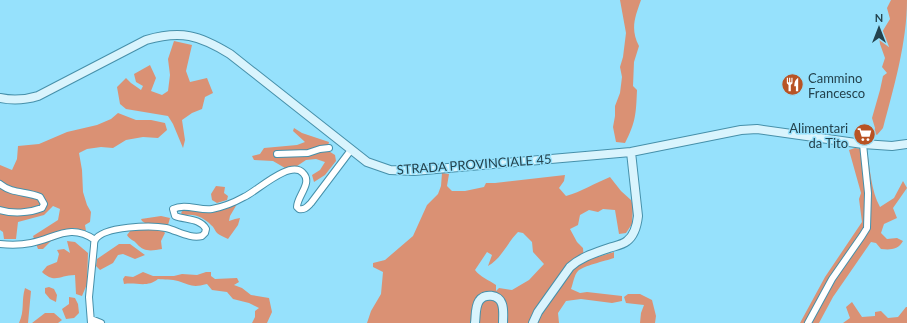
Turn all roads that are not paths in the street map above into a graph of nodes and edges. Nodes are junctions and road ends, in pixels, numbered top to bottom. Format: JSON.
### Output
{"nodes":[{"id":1,"x":0,"y":98,"type":"edge"},
{"id":2,"x":862,"y":144,"type":"junction"},
{"id":3,"x":907,"y":144,"type":"edge"},
{"id":4,"x":329,"y":148,"type":"dead end"},
{"id":5,"x":350,"y":150,"type":"junction"},
{"id":6,"x":631,"y":152,"type":"junction"},
{"id":7,"x":277,"y":154,"type":"dead end"},
{"id":8,"x":0,"y":184,"type":"edge"},
{"id":9,"x":0,"y":210,"type":"edge"},
{"id":10,"x":95,"y":240,"type":"junction"},
{"id":11,"x":0,"y":244,"type":"edge"},
{"id":12,"x":91,"y":321,"type":"edge"},
{"id":13,"x":101,"y":323,"type":"edge"},
{"id":14,"x":475,"y":323,"type":"edge"},
{"id":15,"x":503,"y":323,"type":"edge"},
{"id":16,"x":533,"y":323,"type":"edge"},
{"id":17,"x":808,"y":323,"type":"edge"}],
"edges":[{"from":1,"to":5,"type":"main road","name":"STRADA PROVINCIALE 45"},
{"from":2,"to":3,"type":"main road","name":"STRADA PROVINCIALE 45"},
{"from":2,"to":6,"type":"main road","name":"STRADA PROVINCIALE 45"},
{"from":2,"to":17,"type":"street"},
{"from":4,"to":7,"type":"street"},
{"from":5,"to":6,"type":"main road","name":"STRADA PROVINCIALE 45"},
{"from":5,"to":10,"type":"street"},
{"from":6,"to":16,"type":"main road"},
{"from":8,"to":9,"type":"street"},
{"from":10,"to":11,"type":"street"},
{"from":10,"to":12,"type":"street"},
{"from":12,"to":13,"type":"street"},
{"from":14,"to":15,"type":"main road"}]}
